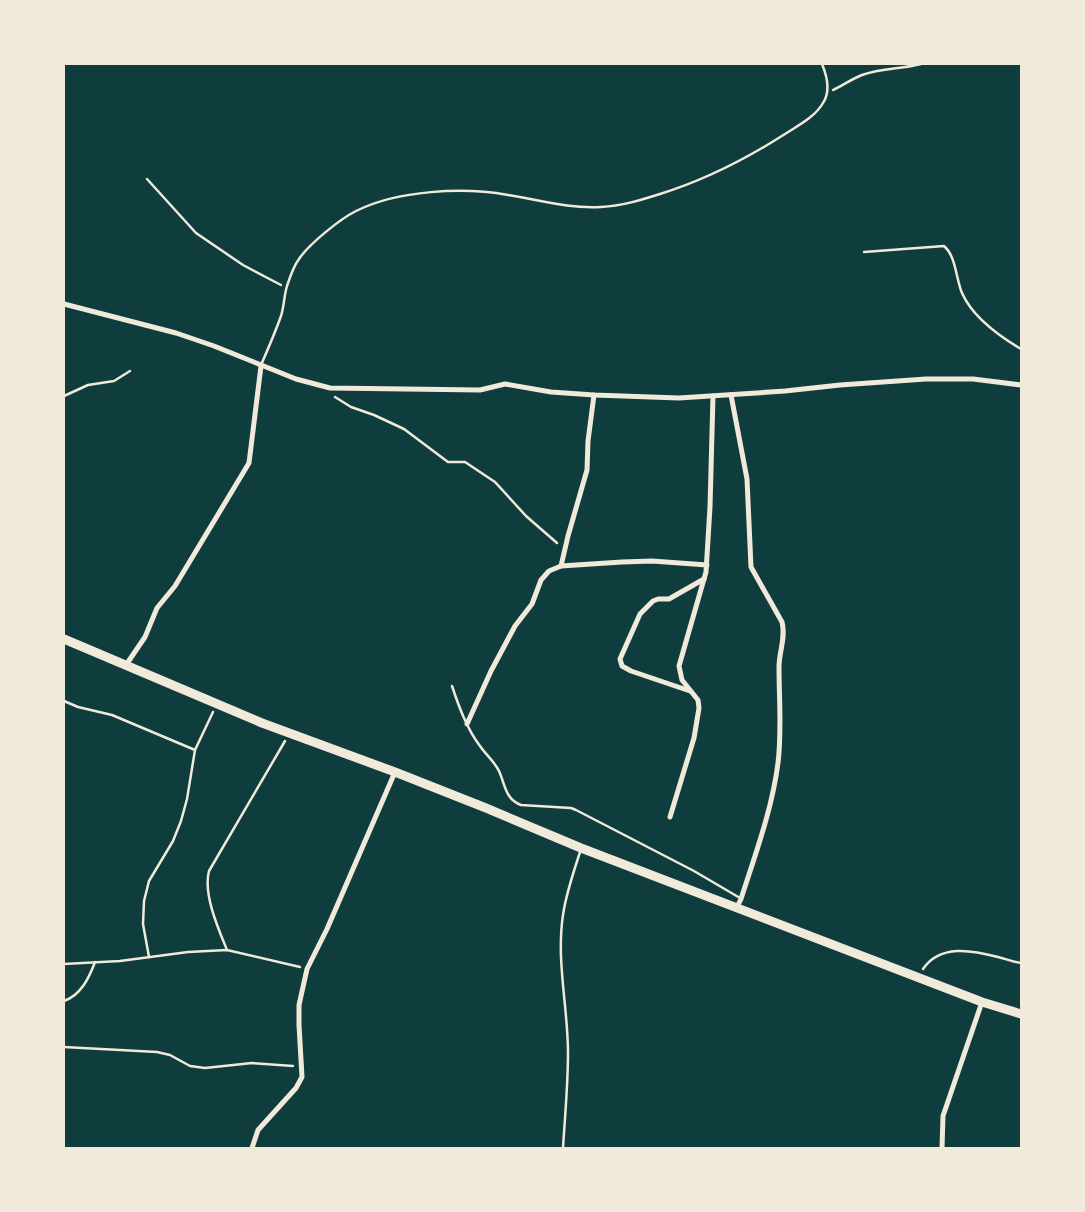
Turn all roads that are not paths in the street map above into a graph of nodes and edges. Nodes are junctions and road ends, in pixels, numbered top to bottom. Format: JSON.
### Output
{"nodes":[{"id":1,"x":822,"y":64,"type":"edge"},
{"id":2,"x":64,"y":304,"type":"edge"},
{"id":3,"x":261,"y":366,"type":"junction"},
{"id":4,"x":130,"y":371,"type":"dead end"},
{"id":5,"x":1021,"y":385,"type":"edge"},
{"id":6,"x":594,"y":395,"type":"junction"},
{"id":7,"x":731,"y":395,"type":"junction"},
{"id":8,"x":64,"y":396,"type":"edge"},
{"id":9,"x":713,"y":396,"type":"junction"},
{"id":10,"x":707,"y":565,"type":"junction"},
{"id":11,"x":561,"y":566,"type":"junction"},
{"id":12,"x":704,"y":578,"type":"junction"},
{"id":13,"x":64,"y":639,"type":"edge"},
{"id":14,"x":126,"y":665,"type":"junction"},
{"id":15,"x":452,"y":686,"type":"dead end"},
{"id":16,"x":690,"y":691,"type":"junction"},
{"id":17,"x":467,"y":724,"type":"junction"},
{"id":18,"x":395,"y":772,"type":"junction"},
{"id":19,"x":670,"y":817,"type":"dead end"},
{"id":20,"x":582,"y":848,"type":"junction"},
{"id":21,"x":739,"y":903,"type":"junction"},
{"id":22,"x":982,"y":1002,"type":"junction"},
{"id":23,"x":1021,"y":1014,"type":"edge"},
{"id":24,"x":252,"y":1148,"type":"edge"},
{"id":25,"x":563,"y":1148,"type":"edge"},
{"id":26,"x":942,"y":1148,"type":"edge"}],
"edges":[{"from":1,"to":3,"type":"lane"},
{"from":2,"to":3,"type":"street"},
{"from":3,"to":6,"type":"street"},
{"from":3,"to":14,"type":"street"},
{"from":4,"to":8,"type":"lane"},
{"from":5,"to":7,"type":"street"},
{"from":6,"to":9,"type":"street"},
{"from":6,"to":11,"type":"street"},
{"from":7,"to":9,"type":"street"},
{"from":7,"to":21,"type":"street"},
{"from":9,"to":10,"type":"street"},
{"from":10,"to":11,"type":"street"},
{"from":10,"to":12,"type":"street"},
{"from":11,"to":17,"type":"street"},
{"from":12,"to":16,"type":"street"},
{"from":12,"to":16,"type":"street"},
{"from":13,"to":14,"type":"highway"},
{"from":14,"to":18,"type":"highway"},
{"from":15,"to":17,"type":"lane"},
{"from":16,"to":19,"type":"street"},
{"from":17,"to":21,"type":"lane"},
{"from":18,"to":20,"type":"highway"},
{"from":18,"to":24,"type":"street"},
{"from":20,"to":21,"type":"highway"},
{"from":20,"to":25,"type":"lane"},
{"from":21,"to":22,"type":"highway"},
{"from":22,"to":23,"type":"highway"},
{"from":22,"to":26,"type":"street"}]}
